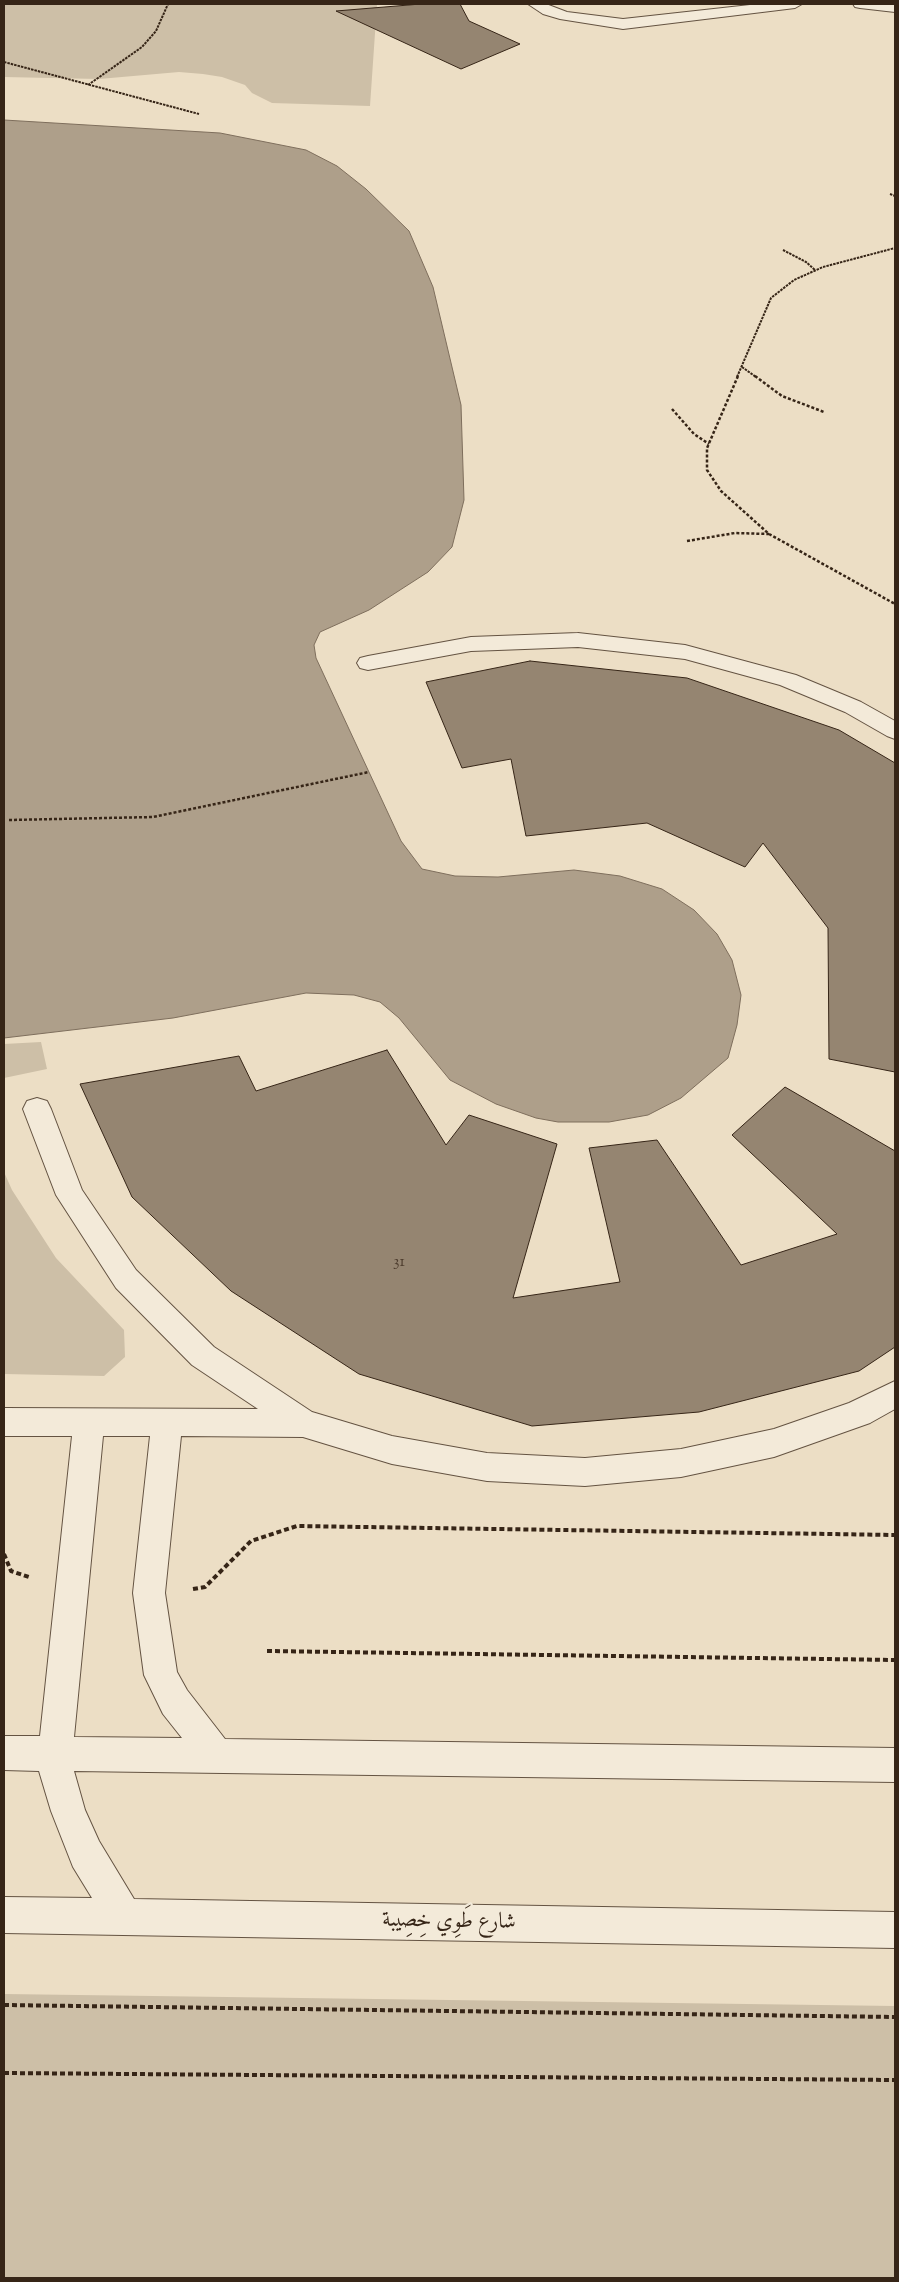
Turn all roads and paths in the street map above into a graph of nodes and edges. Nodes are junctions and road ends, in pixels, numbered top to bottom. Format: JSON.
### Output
{"nodes":[{"id":1,"x":168,"y":4,"type":"edge"},
{"id":2,"x":535,"y":4,"type":"edge"},
{"id":3,"x":795,"y":4,"type":"edge"},
{"id":4,"x":860,"y":4,"type":"edge"},
{"id":5,"x":895,"y":8,"type":"edge"},
{"id":6,"x":4,"y":62,"type":"edge"},
{"id":7,"x":88,"y":85,"type":"junction"},
{"id":8,"x":199,"y":114,"type":"dead end"},
{"id":9,"x":890,"y":194,"type":"dead end"},
{"id":10,"x":895,"y":196,"type":"edge"},
{"id":11,"x":895,"y":248,"type":"edge"},
{"id":12,"x":783,"y":250,"type":"dead end"},
{"id":13,"x":816,"y":270,"type":"junction"},
{"id":14,"x":742,"y":367,"type":"junction"},
{"id":15,"x":672,"y":409,"type":"dead end"},
{"id":16,"x":824,"y":412,"type":"dead end"},
{"id":17,"x":708,"y":444,"type":"junction"},
{"id":18,"x":769,"y":534,"type":"junction"},
{"id":19,"x":688,"y":541,"type":"dead end"},
{"id":20,"x":895,"y":604,"type":"edge"},
{"id":21,"x":368,"y":663,"type":"dead end"},
{"id":22,"x":895,"y":731,"type":"edge"},
{"id":23,"x":369,"y":772,"type":"dead end"},
{"id":24,"x":9,"y":820,"type":"dead end"},
{"id":25,"x":37,"y":1110,"type":"dead end"},
{"id":26,"x":895,"y":1394,"type":"edge"},
{"id":27,"x":4,"y":1422,"type":"edge"},
{"id":28,"x":166,"y":1422,"type":"junction"},
{"id":29,"x":89,"y":1423,"type":"junction"},
{"id":30,"x":302,"y":1423,"type":"junction"},
{"id":31,"x":895,"y":1535,"type":"edge"},
{"id":32,"x":4,"y":1554,"type":"edge"},
{"id":33,"x":72,"y":1590,"type":"junction"},
{"id":34,"x":149,"y":1593,"type":"junction"},
{"id":35,"x":267,"y":1651,"type":"dead end"},
{"id":36,"x":895,"y":1660,"type":"edge"},
{"id":37,"x":4,"y":1752,"type":"edge"},
{"id":38,"x":55,"y":1753,"type":"junction"},
{"id":39,"x":217,"y":1756,"type":"junction"},
{"id":40,"x":895,"y":1765,"type":"edge"},
{"id":41,"x":4,"y":1915,"type":"edge"},
{"id":42,"x":124,"y":1917,"type":"junction"},
{"id":43,"x":895,"y":1930,"type":"edge"},
{"id":44,"x":4,"y":2005,"type":"edge"},
{"id":45,"x":895,"y":2017,"type":"edge"},
{"id":46,"x":4,"y":2073,"type":"edge"},
{"id":47,"x":895,"y":2080,"type":"edge"}],
"edges":[{"from":1,"to":7,"type":"path"},
{"from":2,"to":3,"type":"street"},
{"from":4,"to":5,"type":"street"},
{"from":6,"to":7,"type":"path"},
{"from":7,"to":8,"type":"path"},
{"from":9,"to":10,"type":"path"},
{"from":11,"to":13,"type":"path"},
{"from":12,"to":13,"type":"path"},
{"from":13,"to":14,"type":"path"},
{"from":14,"to":16,"type":"path"},
{"from":14,"to":17,"type":"path"},
{"from":15,"to":17,"type":"path"},
{"from":17,"to":18,"type":"path"},
{"from":18,"to":19,"type":"path"},
{"from":18,"to":20,"type":"path"},
{"from":21,"to":22,"type":"street"},
{"from":23,"to":24,"type":"path"},
{"from":25,"to":30,"type":"street"},
{"from":26,"to":30,"type":"street"},
{"from":27,"to":29,"type":"street"},
{"from":28,"to":29,"type":"street"},
{"from":28,"to":30,"type":"street"},
{"from":28,"to":34,"type":"street"},
{"from":29,"to":33,"type":"street"},
{"from":31,"to":34,"type":"path"},
{"from":32,"to":33,"type":"path"},
{"from":33,"to":38,"type":"street"},
{"from":34,"to":39,"type":"street"},
{"from":35,"to":36,"type":"path"},
{"from":37,"to":38,"type":"street"},
{"from":38,"to":39,"type":"street"},
{"from":38,"to":42,"type":"street"},
{"from":39,"to":40,"type":"street"},
{"from":41,"to":42,"type":"street","name":"شارع طَوِي خِصِيبة"},
{"from":42,"to":43,"type":"street","name":"شارع طَوِي خِصِيبة"},
{"from":44,"to":45,"type":"path"},
{"from":46,"to":47,"type":"path"}]}
